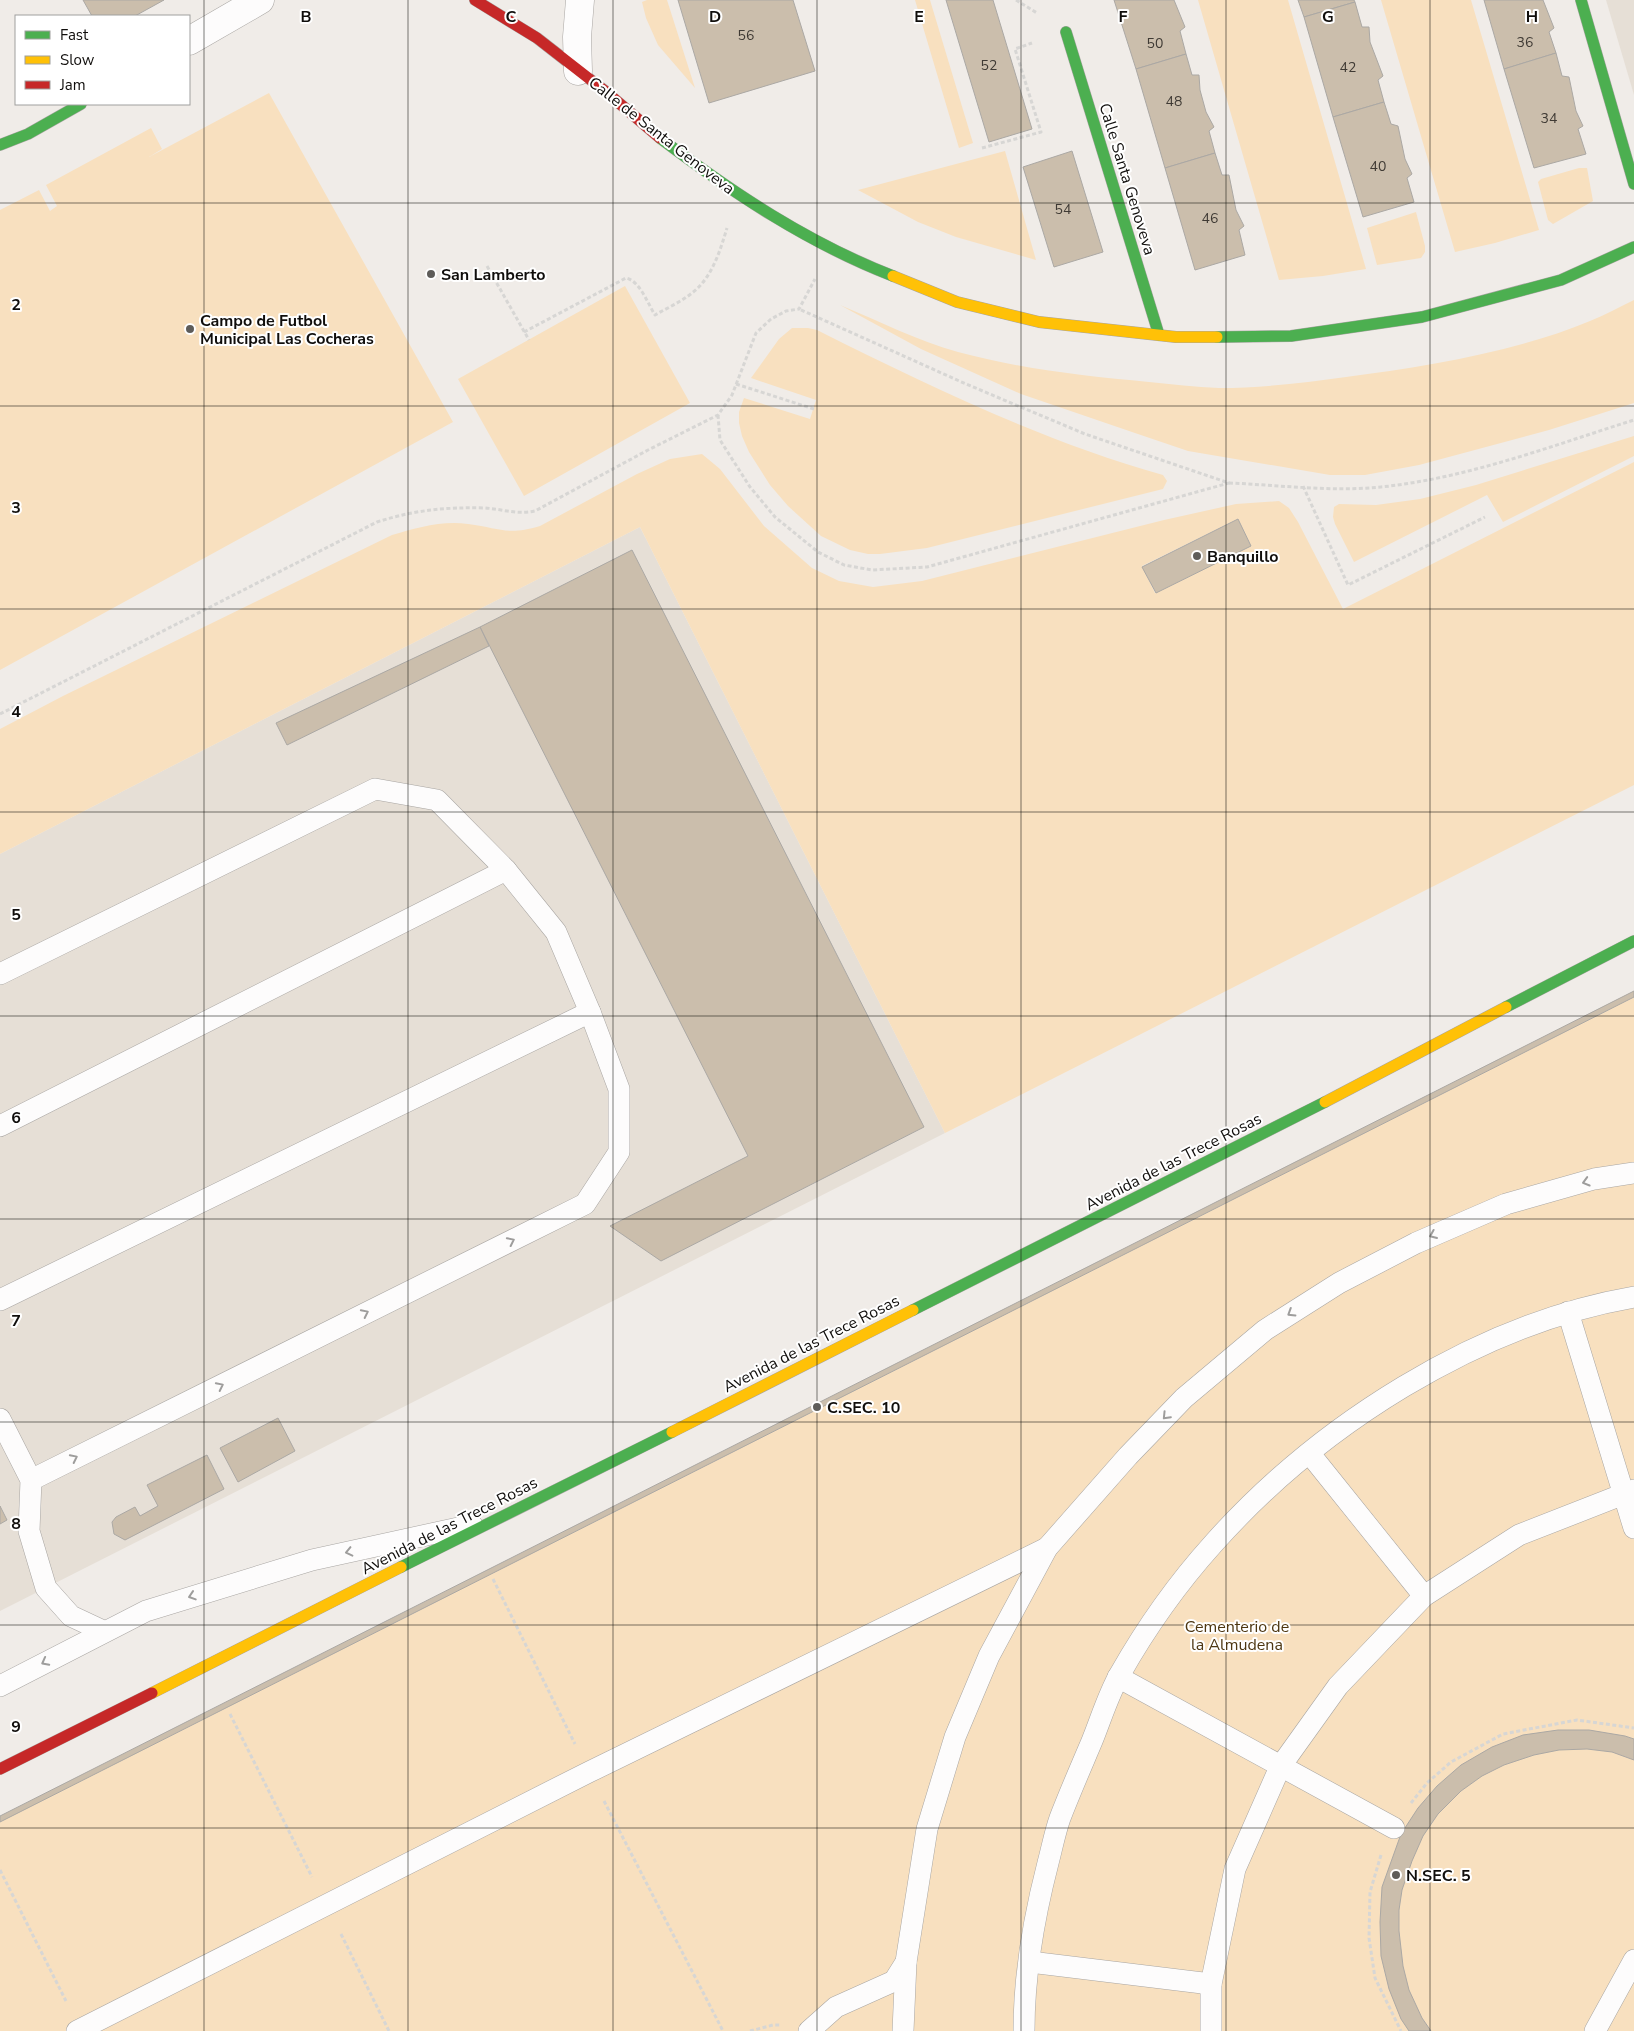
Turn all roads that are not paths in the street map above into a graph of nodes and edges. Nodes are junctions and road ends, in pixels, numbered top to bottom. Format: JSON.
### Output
{"nodes":[{"id":1,"x":260,"y":0,"type":"edge"},
{"id":2,"x":475,"y":0,"type":"edge"},
{"id":3,"x":580,"y":0,"type":"edge"},
{"id":4,"x":1581,"y":0,"type":"edge"},
{"id":5,"x":1066,"y":32,"type":"road end"},
{"id":6,"x":190,"y":40,"type":"edge"},
{"id":7,"x":578,"y":71,"type":"junction"},
{"id":8,"x":79,"y":105,"type":"edge"},
{"id":9,"x":0,"y":145,"type":"edge"},
{"id":10,"x":1634,"y":184,"type":"edge"},
{"id":11,"x":1634,"y":247,"type":"edge"},
{"id":12,"x":1159,"y":335,"type":"junction"},
{"id":13,"x":506,"y":870,"type":"junction"},
{"id":14,"x":1634,"y":941,"type":"edge"},
{"id":15,"x":0,"y":974,"type":"edge"},
{"id":16,"x":590,"y":1012,"type":"junction"},
{"id":17,"x":0,"y":1126,"type":"edge"},
{"id":18,"x":1634,"y":1173,"type":"edge"},
{"id":19,"x":1634,"y":1297,"type":"edge"},
{"id":20,"x":0,"y":1300,"type":"edge"},
{"id":21,"x":1568,"y":1312,"type":"junction"},
{"id":22,"x":0,"y":1419,"type":"edge"},
{"id":23,"x":1310,"y":1454,"type":"junction"},
{"id":24,"x":30,"y":1480,"type":"junction"},
{"id":25,"x":1628,"y":1492,"type":"edge"},
{"id":26,"x":499,"y":1519,"type":"junction"},
{"id":27,"x":1634,"y":1528,"type":"edge"},
{"id":28,"x":1047,"y":1548,"type":"junction"},
{"id":29,"x":1424,"y":1596,"type":"junction"},
{"id":30,"x":103,"y":1631,"type":"junction"},
{"id":31,"x":1118,"y":1677,"type":"junction"},
{"id":32,"x":0,"y":1686,"type":"edge"},
{"id":33,"x":1280,"y":1767,"type":"junction"},
{"id":34,"x":0,"y":1769,"type":"edge"},
{"id":35,"x":1394,"y":1828,"type":"road end"},
{"id":36,"x":1634,"y":1960,"type":"edge"},
{"id":37,"x":906,"y":1962,"type":"junction"},
{"id":38,"x":1030,"y":1962,"type":"junction"},
{"id":39,"x":1211,"y":1984,"type":"junction"},
{"id":40,"x":78,"y":2030,"type":"edge"},
{"id":41,"x":809,"y":2031,"type":"edge"},
{"id":42,"x":903,"y":2031,"type":"edge"},
{"id":43,"x":1024,"y":2031,"type":"edge"},
{"id":44,"x":1211,"y":2031,"type":"edge"},
{"id":45,"x":1595,"y":2031,"type":"edge"}],
"edges":[{"from":1,"to":6,"type":"street"},
{"from":2,"to":7,"type":"street","name":"Calle de Santa Genoveva"},
{"from":3,"to":7,"type":"street","name":"Calle de Santa Genoveva"},
{"from":4,"to":10,"type":"street"},
{"from":5,"to":12,"type":"street","name":"Calle Santa Genoveva"},
{"from":7,"to":12,"type":"street","name":"Calle de Santa Genoveva"},
{"from":8,"to":9,"type":"street"},
{"from":11,"to":12,"type":"street","name":"Calle de Santa Genoveva"},
{"from":13,"to":15,"type":"lane"},
{"from":13,"to":16,"type":"lane"},
{"from":13,"to":17,"type":"lane"},
{"from":14,"to":26,"type":"street","name":"Avenida de las Trece Rosas"},
{"from":16,"to":20,"type":"lane"},
{"from":24,"to":16,"type":"lane","one_way":true},
{"from":18,"to":28,"type":"lane","one_way":true},
{"from":19,"to":21,"type":"lane"},
{"from":21,"to":23,"type":"lane"},
{"from":21,"to":25,"type":"lane"},
{"from":22,"to":24,"type":"lane"},
{"from":23,"to":29,"type":"lane"},
{"from":23,"to":31,"type":"lane"},
{"from":24,"to":30,"type":"lane"},
{"from":25,"to":27,"type":"lane"},
{"from":25,"to":29,"type":"lane"},
{"from":26,"to":30,"type":"lane","one_way":true},
{"from":26,"to":34,"type":"street","name":"Avenida de las Trece Rosas"},
{"from":28,"to":37,"type":"lane"},
{"from":28,"to":40,"type":"lane"},
{"from":29,"to":33,"type":"lane"},
{"from":30,"to":32,"type":"lane","one_way":true},
{"from":31,"to":33,"type":"lane"},
{"from":31,"to":38,"type":"lane"},
{"from":33,"to":35,"type":"lane"},
{"from":33,"to":39,"type":"lane"},
{"from":36,"to":45,"type":"lane"},
{"from":37,"to":41,"type":"lane"},
{"from":37,"to":42,"type":"lane"},
{"from":38,"to":39,"type":"lane"},
{"from":38,"to":43,"type":"lane"},
{"from":39,"to":44,"type":"lane"}]}
